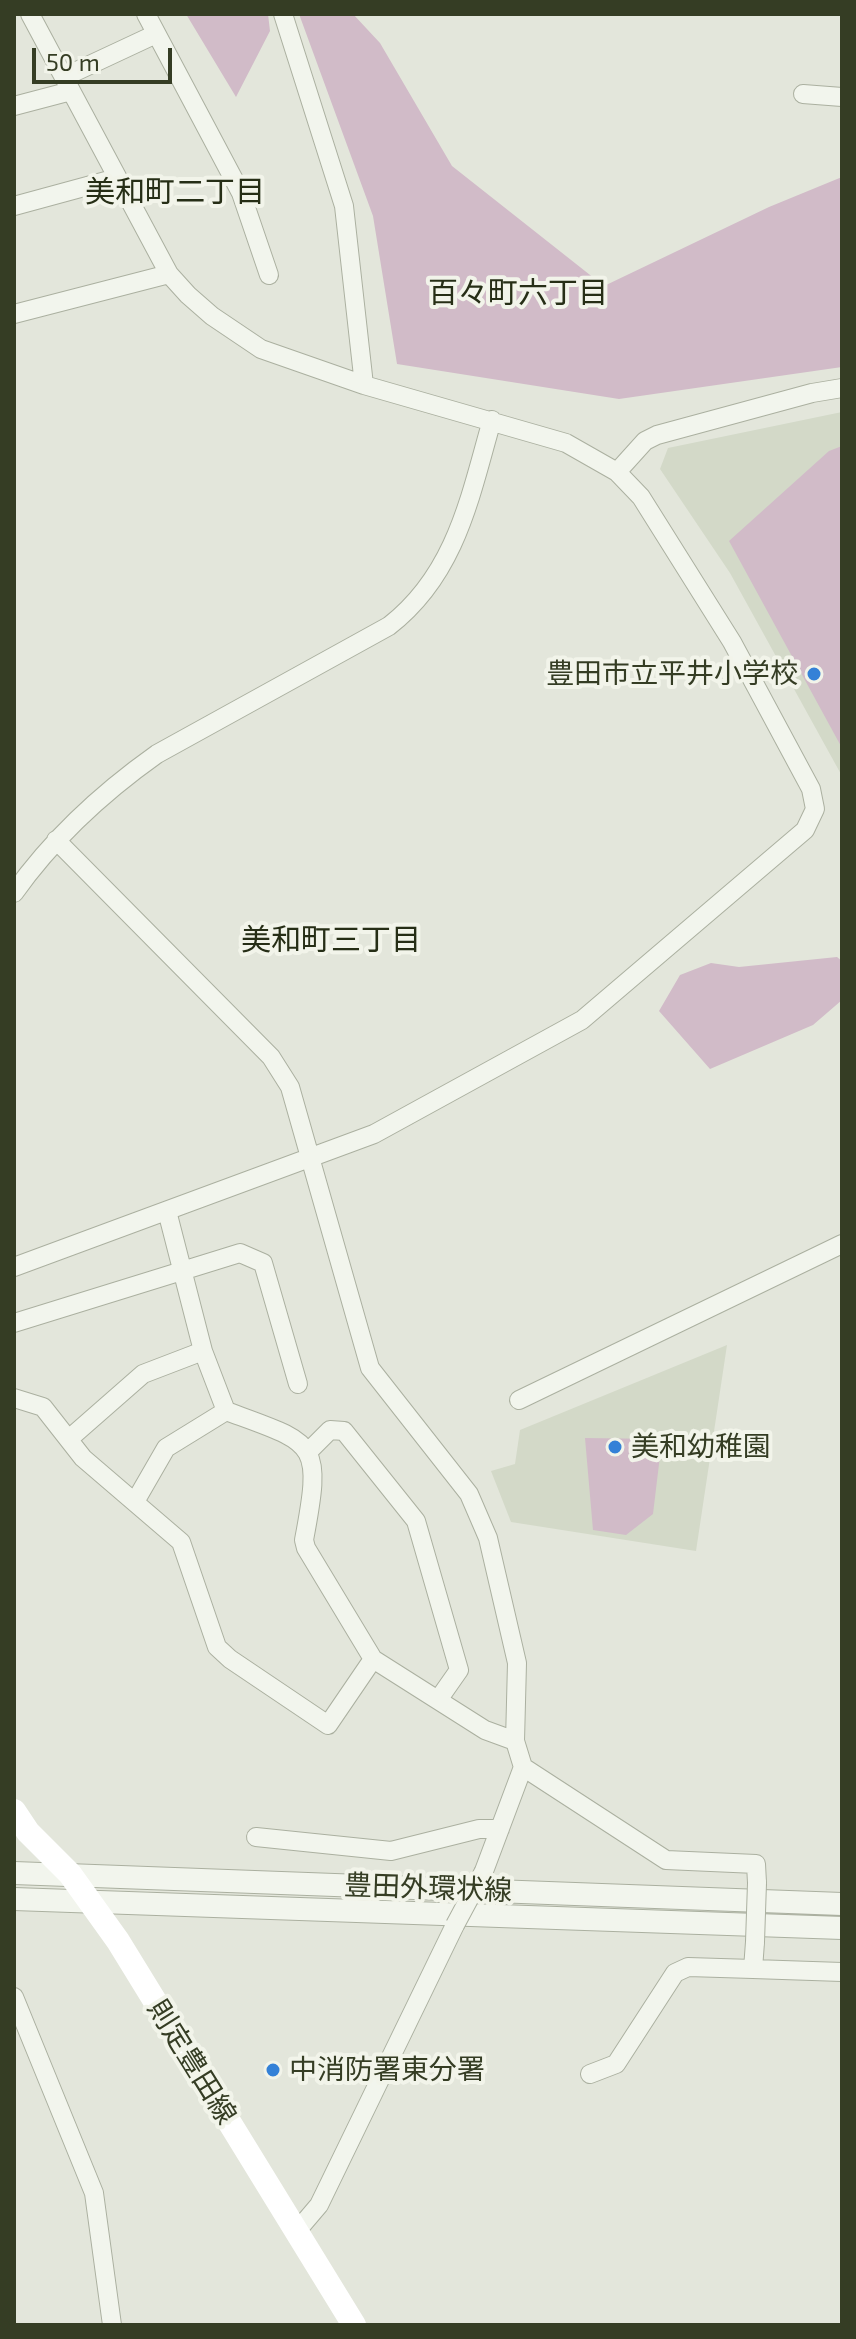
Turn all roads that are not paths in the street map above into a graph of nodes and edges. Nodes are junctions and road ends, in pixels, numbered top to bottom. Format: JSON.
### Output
{"nodes":[{"id":1,"x":30,"y":14,"type":"edge"},
{"id":2,"x":146,"y":14,"type":"edge"},
{"id":3,"x":283,"y":14,"type":"edge"},
{"id":4,"x":156,"y":34,"type":"junction"},
{"id":5,"x":68,"y":84,"type":"junction"},
{"id":6,"x":803,"y":94,"type":"dead end"},
{"id":7,"x":842,"y":97,"type":"edge"},
{"id":8,"x":14,"y":106,"type":"edge"},
{"id":9,"x":117,"y":178,"type":"junction"},
{"id":10,"x":14,"y":206,"type":"edge"},
{"id":11,"x":169,"y":274,"type":"junction"},
{"id":12,"x":269,"y":275,"type":"dead end"},
{"id":13,"x":14,"y":314,"type":"edge"},
{"id":14,"x":364,"y":385,"type":"junction"},
{"id":15,"x":842,"y":388,"type":"edge"},
{"id":16,"x":492,"y":420,"type":"junction"},
{"id":17,"x":617,"y":472,"type":"junction"},
{"id":18,"x":56,"y":840,"type":"junction"},
{"id":19,"x":14,"y":893,"type":"edge"},
{"id":20,"x":311,"y":1159,"type":"junction"},
{"id":21,"x":167,"y":1211,"type":"junction"},
{"id":22,"x":842,"y":1244,"type":"edge"},
{"id":23,"x":14,"y":1267,"type":"edge"},
{"id":24,"x":185,"y":1270,"type":"junction"},
{"id":25,"x":14,"y":1323,"type":"edge"},
{"id":26,"x":203,"y":1351,"type":"junction"},
{"id":27,"x":298,"y":1384,"type":"dead end"},
{"id":28,"x":14,"y":1398,"type":"edge"},
{"id":29,"x":519,"y":1400,"type":"dead end"},
{"id":30,"x":226,"y":1411,"type":"junction"},
{"id":31,"x":70,"y":1438,"type":"junction"},
{"id":32,"x":308,"y":1452,"type":"junction"},
{"id":33,"x":136,"y":1500,"type":"junction"},
{"id":34,"x":373,"y":1659,"type":"junction"},
{"id":35,"x":438,"y":1700,"type":"junction"},
{"id":36,"x":515,"y":1741,"type":"junction"},
{"id":37,"x":523,"y":1767,"type":"junction"},
{"id":38,"x":14,"y":1811,"type":"edge"},
{"id":39,"x":500,"y":1829,"type":"junction"},
{"id":40,"x":256,"y":1837,"type":"dead end"},
{"id":41,"x":14,"y":1873,"type":"edge"},
{"id":42,"x":70,"y":1874,"type":"junction"},
{"id":43,"x":14,"y":1899,"type":"edge"},
{"id":44,"x":90,"y":1901,"type":"junction"},
{"id":45,"x":842,"y":1904,"type":"edge"},
{"id":46,"x":842,"y":1928,"type":"edge"},
{"id":47,"x":753,"y":1969,"type":"junction"},
{"id":48,"x":842,"y":1972,"type":"edge"},
{"id":49,"x":14,"y":1997,"type":"edge"},
{"id":50,"x":590,"y":2074,"type":"dead end"},
{"id":51,"x":296,"y":2232,"type":"junction"},
{"id":52,"x":112,"y":2325,"type":"edge"},
{"id":53,"x":354,"y":2325,"type":"edge"}],
"edges":[{"from":1,"to":5,"type":"street"},
{"from":2,"to":4,"type":"street"},
{"from":3,"to":14,"type":"street"},
{"from":4,"to":5,"type":"street"},
{"from":4,"to":12,"type":"street"},
{"from":5,"to":8,"type":"street"},
{"from":5,"to":9,"type":"street"},
{"from":6,"to":7,"type":"street"},
{"from":9,"to":10,"type":"street"},
{"from":9,"to":11,"type":"street"},
{"from":11,"to":13,"type":"street"},
{"from":11,"to":14,"type":"street"},
{"from":14,"to":16,"type":"street"},
{"from":15,"to":17,"type":"street"},
{"from":16,"to":17,"type":"street"},
{"from":16,"to":18,"type":"street"},
{"from":17,"to":20,"type":"street"},
{"from":18,"to":19,"type":"street"},
{"from":18,"to":20,"type":"street"},
{"from":20,"to":21,"type":"street"},
{"from":20,"to":36,"type":"street"},
{"from":21,"to":23,"type":"street"},
{"from":21,"to":24,"type":"street"},
{"from":22,"to":29,"type":"street"},
{"from":24,"to":25,"type":"street"},
{"from":24,"to":26,"type":"street"},
{"from":24,"to":27,"type":"street"},
{"from":26,"to":30,"type":"street"},
{"from":26,"to":31,"type":"street"},
{"from":28,"to":31,"type":"street"},
{"from":30,"to":32,"type":"street"},
{"from":30,"to":33,"type":"street"},
{"from":31,"to":33,"type":"street"},
{"from":32,"to":34,"type":"street"},
{"from":32,"to":35,"type":"street"},
{"from":33,"to":34,"type":"street"},
{"from":34,"to":35,"type":"street"},
{"from":35,"to":36,"type":"street"},
{"from":36,"to":37,"type":"street"},
{"from":37,"to":39,"type":"street"},
{"from":37,"to":47,"type":"street","bridge":true},
{"from":38,"to":42,"type":"main road","name":"則定豊田線"},
{"from":39,"to":40,"type":"street"},
{"from":39,"to":51,"type":"street","bridge":true},
{"from":41,"to":42,"type":"street","name":"豊田外環状線"},
{"from":42,"to":44,"type":"main road","name":"則定豊田線"},
{"from":42,"to":45,"type":"street","name":"豊田外環状線"},
{"from":43,"to":44,"type":"street","name":"豊田外環状線"},
{"from":44,"to":46,"type":"street","name":"豊田外環状線"},
{"from":44,"to":51,"type":"main road","name":"則定豊田線"},
{"from":47,"to":48,"type":"street"},
{"from":47,"to":50,"type":"street"},
{"from":49,"to":52,"type":"street"},
{"from":51,"to":53,"type":"main road","name":"則定豊田線"}]}
